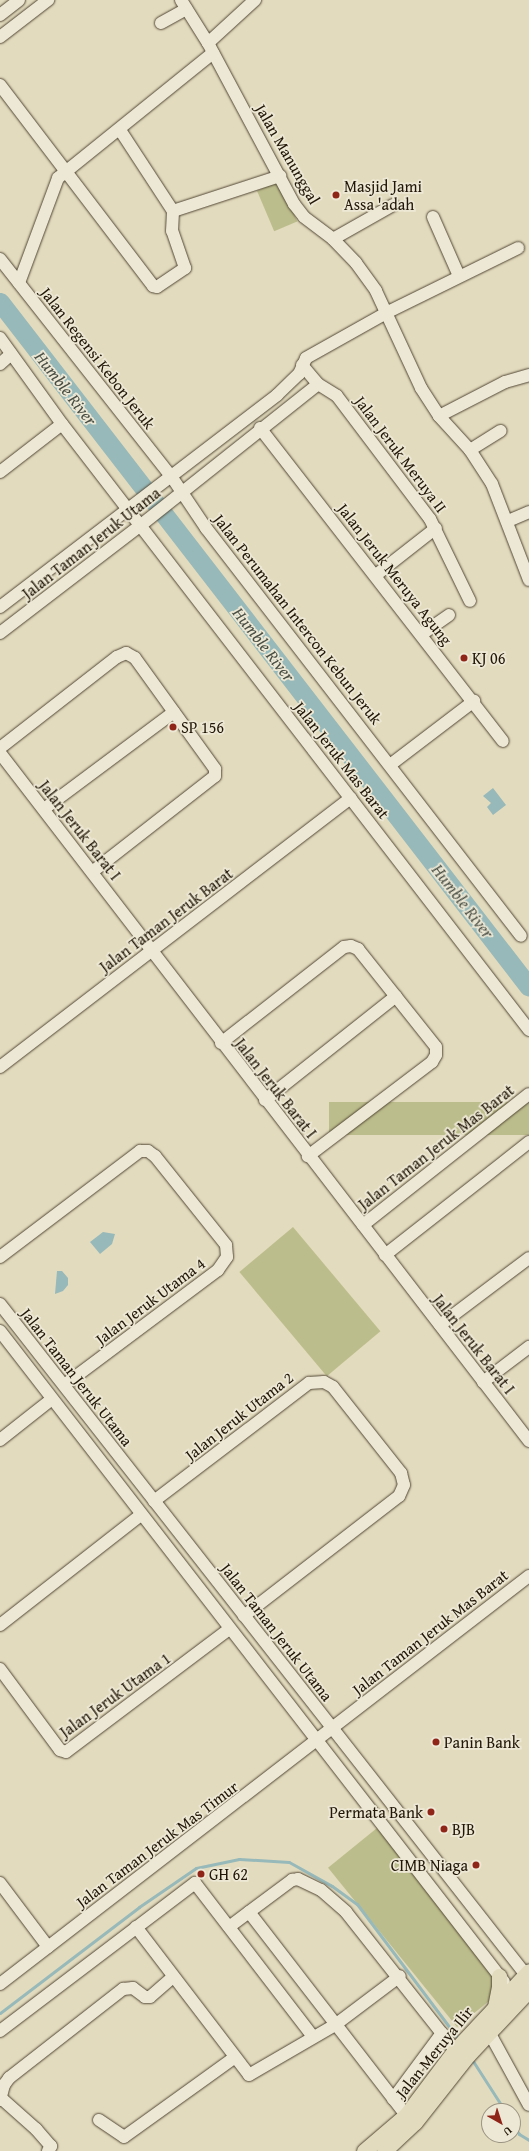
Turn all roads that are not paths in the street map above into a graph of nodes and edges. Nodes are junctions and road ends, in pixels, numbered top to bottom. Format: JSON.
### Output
{"nodes":[{"id":1,"x":18,"y":0,"type":"edge"},
{"id":2,"x":48,"y":0,"type":"edge"},
{"id":3,"x":255,"y":0,"type":"edge"},
{"id":4,"x":184,"y":5,"type":"edge"},
{"id":5,"x":0,"y":15,"type":"edge"},
{"id":6,"x":161,"y":23,"type":"dead end"},
{"id":7,"x":0,"y":37,"type":"edge"},
{"id":8,"x":210,"y":48,"type":"junction"},
{"id":9,"x":0,"y":85,"type":"edge"},
{"id":10,"x":120,"y":130,"type":"junction"},
{"id":11,"x":66,"y":170,"type":"junction"},
{"id":12,"x":280,"y":176,"type":"junction"},
{"id":13,"x":393,"y":205,"type":"dead end"},
{"id":14,"x":173,"y":211,"type":"junction"},
{"id":15,"x":433,"y":217,"type":"dead end"},
{"id":16,"x":333,"y":239,"type":"junction"},
{"id":17,"x":518,"y":248,"type":"dead end"},
{"id":18,"x":0,"y":259,"type":"edge"},
{"id":19,"x":459,"y":276,"type":"junction"},
{"id":20,"x":19,"y":283,"type":"junction"},
{"id":21,"x":388,"y":312,"type":"junction"},
{"id":22,"x":0,"y":338,"type":"edge"},
{"id":23,"x":12,"y":354,"type":"junction"},
{"id":24,"x":0,"y":364,"type":"edge"},
{"id":25,"x":302,"y":365,"type":"junction"},
{"id":26,"x":529,"y":375,"type":"edge"},
{"id":27,"x":318,"y":384,"type":"junction"},
{"id":28,"x":439,"y":416,"type":"junction"},
{"id":29,"x":62,"y":424,"type":"junction"},
{"id":30,"x":260,"y":428,"type":"junction"},
{"id":31,"x":500,"y":431,"type":"dead end"},
{"id":32,"x":470,"y":450,"type":"junction"},
{"id":33,"x":0,"y":472,"type":"edge"},
{"id":34,"x":171,"y":476,"type":"junction"},
{"id":35,"x":182,"y":491,"type":"junction"},
{"id":36,"x":132,"y":508,"type":"junction"},
{"id":37,"x":529,"y":512,"type":"edge"},
{"id":38,"x":508,"y":521,"type":"junction"},
{"id":39,"x":145,"y":522,"type":"junction"},
{"id":40,"x":436,"y":528,"type":"junction"},
{"id":41,"x":376,"y":575,"type":"junction"},
{"id":42,"x":529,"y":580,"type":"edge"},
{"id":43,"x":470,"y":601,"type":"dead end"},
{"id":44,"x":0,"y":607,"type":"edge"},
{"id":45,"x":449,"y":615,"type":"dead end"},
{"id":46,"x":0,"y":633,"type":"edge"},
{"id":47,"x":422,"y":634,"type":"junction"},
{"id":48,"x":474,"y":700,"type":"junction"},
{"id":49,"x":174,"y":712,"type":"junction"},
{"id":50,"x":503,"y":741,"type":"dead end"},
{"id":51,"x":0,"y":748,"type":"edge"},
{"id":52,"x":0,"y":753,"type":"edge"},
{"id":53,"x":390,"y":765,"type":"junction"},
{"id":54,"x":351,"y":798,"type":"junction"},
{"id":55,"x":44,"y":809,"type":"junction"},
{"id":56,"x":92,"y":872,"type":"junction"},
{"id":57,"x":521,"y":936,"type":"dead end"},
{"id":58,"x":153,"y":950,"type":"junction"},
{"id":59,"x":396,"y":996,"type":"junction"},
{"id":60,"x":529,"y":1030,"type":"edge"},
{"id":61,"x":221,"y":1043,"type":"junction"},
{"id":62,"x":0,"y":1067,"type":"edge"},
{"id":63,"x":529,"y":1094,"type":"edge"},
{"id":64,"x":265,"y":1100,"type":"junction"},
{"id":65,"x":529,"y":1142,"type":"edge"},
{"id":66,"x":308,"y":1156,"type":"junction"},
{"id":67,"x":363,"y":1225,"type":"junction"},
{"id":68,"x":385,"y":1255,"type":"junction"},
{"id":69,"x":0,"y":1257,"type":"edge"},
{"id":70,"x":529,"y":1258,"type":"edge"},
{"id":71,"x":0,"y":1304,"type":"edge"},
{"id":72,"x":440,"y":1325,"type":"junction"},
{"id":73,"x":0,"y":1331,"type":"edge"},
{"id":74,"x":529,"y":1347,"type":"edge"},
{"id":75,"x":483,"y":1382,"type":"junction"},
{"id":76,"x":64,"y":1385,"type":"junction"},
{"id":77,"x":52,"y":1399,"type":"junction"},
{"id":78,"x":528,"y":1438,"type":"edge"},
{"id":79,"x":0,"y":1440,"type":"edge"},
{"id":80,"x":154,"y":1501,"type":"junction"},
{"id":81,"x":141,"y":1515,"type":"junction"},
{"id":82,"x":529,"y":1576,"type":"edge"},
{"id":83,"x":244,"y":1616,"type":"junction"},
{"id":84,"x":0,"y":1625,"type":"edge"},
{"id":85,"x":229,"y":1629,"type":"junction"},
{"id":86,"x":0,"y":1669,"type":"edge"},
{"id":87,"x":332,"y":1729,"type":"junction"},
{"id":88,"x":316,"y":1742,"type":"junction"},
{"id":89,"x":0,"y":1883,"type":"edge"},
{"id":90,"x":249,"y":1912,"type":"junction"},
{"id":91,"x":136,"y":1927,"type":"junction"},
{"id":92,"x":229,"y":1927,"type":"junction"},
{"id":93,"x":48,"y":1947,"type":"junction"},
{"id":94,"x":528,"y":1975,"type":"edge"},
{"id":95,"x":400,"y":1976,"type":"junction"},
{"id":96,"x":499,"y":1976,"type":"junction"},
{"id":97,"x":173,"y":1977,"type":"junction"},
{"id":98,"x":0,"y":1984,"type":"edge"},
{"id":99,"x":519,"y":1993,"type":"edge"},
{"id":100,"x":494,"y":2008,"type":"junction"},
{"id":101,"x":335,"y":2025,"type":"junction"},
{"id":102,"x":0,"y":2031,"type":"edge"},
{"id":103,"x":442,"y":2033,"type":"junction"},
{"id":104,"x":483,"y":2033,"type":"junction"},
{"id":105,"x":313,"y":2038,"type":"junction"},
{"id":106,"x":462,"y":2050,"type":"junction"},
{"id":107,"x":234,"y":2058,"type":"junction"},
{"id":108,"x":0,"y":2099,"type":"edge"},
{"id":109,"x":393,"y":2099,"type":"junction"},
{"id":110,"x":529,"y":2105,"type":"edge"},
{"id":111,"x":406,"y":2115,"type":"junction"},
{"id":112,"x":99,"y":2120,"type":"dead end"},
{"id":113,"x":48,"y":2151,"type":"edge"},
{"id":114,"x":364,"y":2151,"type":"edge"},
{"id":115,"x":384,"y":2151,"type":"edge"}],
"edges":[{"from":1,"to":5,"type":"street"},
{"from":2,"to":7,"type":"street"},
{"from":3,"to":8,"type":"street"},
{"from":4,"to":6,"type":"street"},
{"from":4,"to":8,"type":"street","name":"Jalan Manunggal"},
{"from":8,"to":10,"type":"street"},
{"from":8,"to":12,"type":"street","name":"Jalan Manunggal"},
{"from":9,"to":11,"type":"street"},
{"from":10,"to":11,"type":"street"},
{"from":10,"to":14,"type":"street"},
{"from":11,"to":14,"type":"street"},
{"from":11,"to":20,"type":"street"},
{"from":12,"to":14,"type":"street"},
{"from":12,"to":16,"type":"street","name":"Jalan Manunggal"},
{"from":13,"to":16,"type":"street"},
{"from":15,"to":19,"type":"street"},
{"from":16,"to":21,"type":"street","name":"Jalan Manunggal"},
{"from":17,"to":19,"type":"street","name":"Jalan Taman Jeruk Utama"},
{"from":18,"to":20,"type":"street","name":"Jalan Regensi Kebon Jeruk"},
{"from":19,"to":21,"type":"street","name":"Jalan Taman Jeruk Utama"},
{"from":20,"to":34,"type":"street","name":"Jalan Regensi Kebon Jeruk"},
{"from":21,"to":25,"type":"street","name":"Jalan Taman Jeruk Utama"},
{"from":21,"to":28,"type":"street","name":"Jalan Manunggal"},
{"from":22,"to":23,"type":"street","name":"Jalan Jeruk Mas Barat"},
{"from":23,"to":24,"type":"street"},
{"from":23,"to":29,"type":"street","name":"Jalan Jeruk Mas Barat"},
{"from":25,"to":27,"type":"street","name":"Jalan Jeruk Meruya II"},
{"from":25,"to":34,"type":"street","name":"Jalan Taman Jeruk Utama"},
{"from":26,"to":28,"type":"street"},
{"from":27,"to":30,"type":"street","name":"Jalan Taman Jeruk Utama"},
{"from":27,"to":40,"type":"street","name":"Jalan Jeruk Meruya II"},
{"from":28,"to":32,"type":"street","name":"Jalan Manunggal"},
{"from":29,"to":33,"type":"street"},
{"from":29,"to":36,"type":"street","name":"Jalan Jeruk Mas Barat"},
{"from":30,"to":35,"type":"street","name":"Jalan Taman Jeruk Utama"},
{"from":30,"to":41,"type":"street","name":"Jalan Jeruk Meruya Agung"},
{"from":31,"to":32,"type":"street"},
{"from":32,"to":38,"type":"street","name":"Jalan Manunggal"},
{"from":34,"to":35,"type":"street","name":"Jalan Regensi Kebon Jeruk"},
{"from":34,"to":36,"type":"street","name":"Jalan Taman Jeruk Utama"},
{"from":35,"to":39,"type":"street","name":"Jalan Taman Jeruk Utama"},
{"from":35,"to":53,"type":"street","name":"Jalan Perumahan Intercon Kebun Jeruk"},
{"from":36,"to":39,"type":"street","name":"Jalan Jeruk Mas Barat"},
{"from":36,"to":44,"type":"street","name":"Jalan Taman Jeruk Utama"},
{"from":37,"to":38,"type":"street"},
{"from":38,"to":42,"type":"street","name":"Jalan Manunggal"},
{"from":39,"to":46,"type":"street","name":"Jalan Taman Jeruk Utama"},
{"from":39,"to":54,"type":"street","name":"Jalan Jeruk Mas Barat"},
{"from":40,"to":41,"type":"street","name":"Jalan Jeruk Meruya II"},
{"from":40,"to":43,"type":"street"},
{"from":41,"to":47,"type":"street","name":"Jalan Jeruk Meruya Agung"},
{"from":45,"to":47,"type":"street"},
{"from":47,"to":48,"type":"street","name":"Jalan Jeruk Meruya Agung"},
{"from":48,"to":50,"type":"street","name":"Jalan Jeruk Meruya Agung"},
{"from":48,"to":53,"type":"street"},
{"from":49,"to":51,"type":"street"},
{"from":49,"to":55,"type":"street"},
{"from":49,"to":56,"type":"street"},
{"from":52,"to":55,"type":"street","name":"Jalan Jeruk Barat I"},
{"from":53,"to":57,"type":"street","name":"Jalan Perumahan Intercon Kebun Jeruk"},
{"from":54,"to":58,"type":"street","name":"Jalan Taman Jeruk Barat"},
{"from":54,"to":60,"type":"street","name":"Jalan Jeruk Mas Barat"},
{"from":55,"to":56,"type":"street","name":"Jalan Jeruk Barat I"},
{"from":56,"to":58,"type":"street","name":"Jalan Jeruk Barat I"},
{"from":58,"to":61,"type":"street","name":"Jalan Jeruk Barat I"},
{"from":58,"to":62,"type":"street","name":"Jalan Taman Jeruk Barat"},
{"from":59,"to":61,"type":"street"},
{"from":59,"to":64,"type":"street"},
{"from":59,"to":66,"type":"street"},
{"from":61,"to":64,"type":"street","name":"Jalan Jeruk Barat I"},
{"from":63,"to":67,"type":"street","name":"Jalan Taman Jeruk Mas Barat"},
{"from":64,"to":66,"type":"street","name":"Jalan Jeruk Barat I"},
{"from":65,"to":68,"type":"street"},
{"from":66,"to":67,"type":"street","name":"Jalan Jeruk Barat I"},
{"from":67,"to":68,"type":"street","name":"Jalan Jeruk Barat I"},
{"from":68,"to":72,"type":"street","name":"Jalan Jeruk Barat I"},
{"from":69,"to":76,"type":"street","name":"Jalan Jeruk Utama 4"},
{"from":70,"to":72,"type":"street"},
{"from":71,"to":76,"type":"street","name":"Jalan Taman Jeruk Utama"},
{"from":72,"to":75,"type":"street","name":"Jalan Jeruk Barat I"},
{"from":73,"to":77,"type":"street","name":"Jalan Taman Jeruk Utama"},
{"from":74,"to":75,"type":"street"},
{"from":75,"to":78,"type":"street","name":"Jalan Jeruk Barat I"},
{"from":76,"to":80,"type":"street","name":"Jalan Taman Jeruk Utama"},
{"from":77,"to":79,"type":"street"},
{"from":77,"to":81,"type":"street","name":"Jalan Taman Jeruk Utama"},
{"from":80,"to":83,"type":"street","name":"Jalan Taman Jeruk Utama"},
{"from":80,"to":83,"type":"street","name":"Jalan Jeruk Utama 2"},
{"from":81,"to":84,"type":"street"},
{"from":81,"to":85,"type":"street","name":"Jalan Taman Jeruk Utama"},
{"from":82,"to":87,"type":"street","name":"Jalan Taman Jeruk Mas Barat"},
{"from":83,"to":87,"type":"street","name":"Jalan Taman Jeruk Utama"},
{"from":85,"to":86,"type":"street","name":"Jalan Jeruk Utama 1"},
{"from":85,"to":88,"type":"street","name":"Jalan Taman Jeruk Utama"},
{"from":87,"to":88,"type":"street","name":"Jalan Taman Jeruk Mas Timur"},
{"from":87,"to":94,"type":"street","name":"Jalan Taman Jeruk Utama"},
{"from":88,"to":93,"type":"street","name":"Jalan Taman Jeruk Mas Timur"},
{"from":88,"to":96,"type":"street","name":"Jalan Taman Jeruk Utama"},
{"from":89,"to":93,"type":"street"},
{"from":90,"to":92,"type":"street"},
{"from":90,"to":95,"type":"street"},
{"from":90,"to":101,"type":"street"},
{"from":91,"to":92,"type":"street"},
{"from":91,"to":97,"type":"street"},
{"from":91,"to":102,"type":"street"},
{"from":92,"to":105,"type":"street"},
{"from":93,"to":98,"type":"street","name":"Jalan Taman Jeruk Mas Timur"},
{"from":94,"to":99,"type":"main road","name":"Jalan Meruya Ilir"},
{"from":95,"to":101,"type":"street"},
{"from":95,"to":103,"type":"street"},
{"from":96,"to":99,"type":"street","name":"Jalan Taman Jeruk Utama"},
{"from":96,"to":100,"type":"main road"},
{"from":97,"to":107,"type":"street"},
{"from":97,"to":108,"type":"street"},
{"from":99,"to":100,"type":"main road","name":"Jalan Meruya Ilir"},
{"from":99,"to":104,"type":"main road","name":"Jalan Meruya Ilir"},
{"from":100,"to":104,"type":"main road","name":"Jalan Meruya Ilir"},
{"from":101,"to":105,"type":"street"},
{"from":101,"to":109,"type":"street"},
{"from":103,"to":106,"type":"street"},
{"from":103,"to":109,"type":"street"},
{"from":104,"to":106,"type":"main road","name":"Jalan Meruya Ilir"},
{"from":104,"to":110,"type":"street"},
{"from":105,"to":107,"type":"street"},
{"from":106,"to":111,"type":"main road","name":"Jalan Meruya Ilir"},
{"from":106,"to":115,"type":"main road","name":"Jalan Meruya Ilir"},
{"from":107,"to":112,"type":"street"},
{"from":108,"to":113,"type":"street"},
{"from":109,"to":111,"type":"street"},
{"from":111,"to":114,"type":"main road","name":"Jalan Meruya Ilir"}]}
